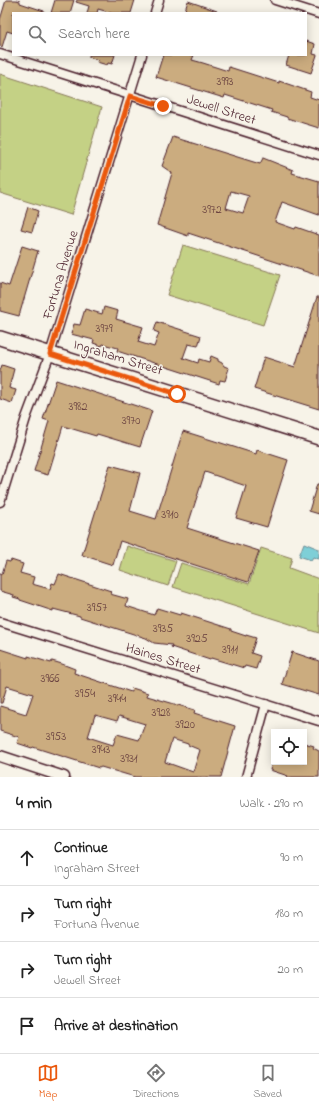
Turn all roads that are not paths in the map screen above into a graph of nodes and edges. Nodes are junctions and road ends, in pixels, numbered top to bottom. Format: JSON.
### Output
{"nodes":[{"id":1,"x":159,"y":0,"type":"edge"},
{"id":2,"x":275,"y":0,"type":"edge"},
{"id":3,"x":155,"y":12,"type":"edge"},
{"id":4,"x":319,"y":14,"type":"edge"},
{"id":5,"x":0,"y":54,"type":"edge"},
{"id":6,"x":142,"y":56,"type":"edge"},
{"id":7,"x":130,"y":96,"type":"junction"},
{"id":8,"x":319,"y":155,"type":"edge"},
{"id":9,"x":0,"y":338,"type":"edge"},
{"id":10,"x":50,"y":354,"type":"junction"},
{"id":11,"x":319,"y":438,"type":"edge"},
{"id":12,"x":3,"y":481,"type":"edge"},
{"id":13,"x":0,"y":502,"type":"edge"},
{"id":14,"x":0,"y":622,"type":"edge"},
{"id":15,"x":266,"y":704,"type":"junction"},
{"id":16,"x":319,"y":721,"type":"edge"},
{"id":17,"x":0,"y":756,"type":"edge"},
{"id":18,"x":64,"y":777,"type":"edge"},
{"id":19,"x":246,"y":777,"type":"edge"}],
"edges":[{"from":1,"to":3,"type":"street"},
{"from":2,"to":4,"type":"street"},
{"from":5,"to":7,"type":"street","name":"Jewell Street"},
{"from":6,"to":7,"type":"street","name":"Fortuna Avenue"},
{"from":7,"to":8,"type":"street","name":"Jewell Street"},
{"from":7,"to":10,"type":"street","name":"Fortuna Avenue"},
{"from":9,"to":10,"type":"main road","name":"Ingraham Street"},
{"from":10,"to":11,"type":"main road","name":"Ingraham Street"},
{"from":10,"to":12,"type":"street","name":"Fortuna Avenue"},
{"from":12,"to":13,"type":"street","name":"Fortuna Avenue"},
{"from":14,"to":15,"type":"street","name":"Haines Street"},
{"from":15,"to":16,"type":"street","name":"Haines Street"},
{"from":15,"to":19,"type":"street"},
{"from":17,"to":18,"type":"street"}]}
